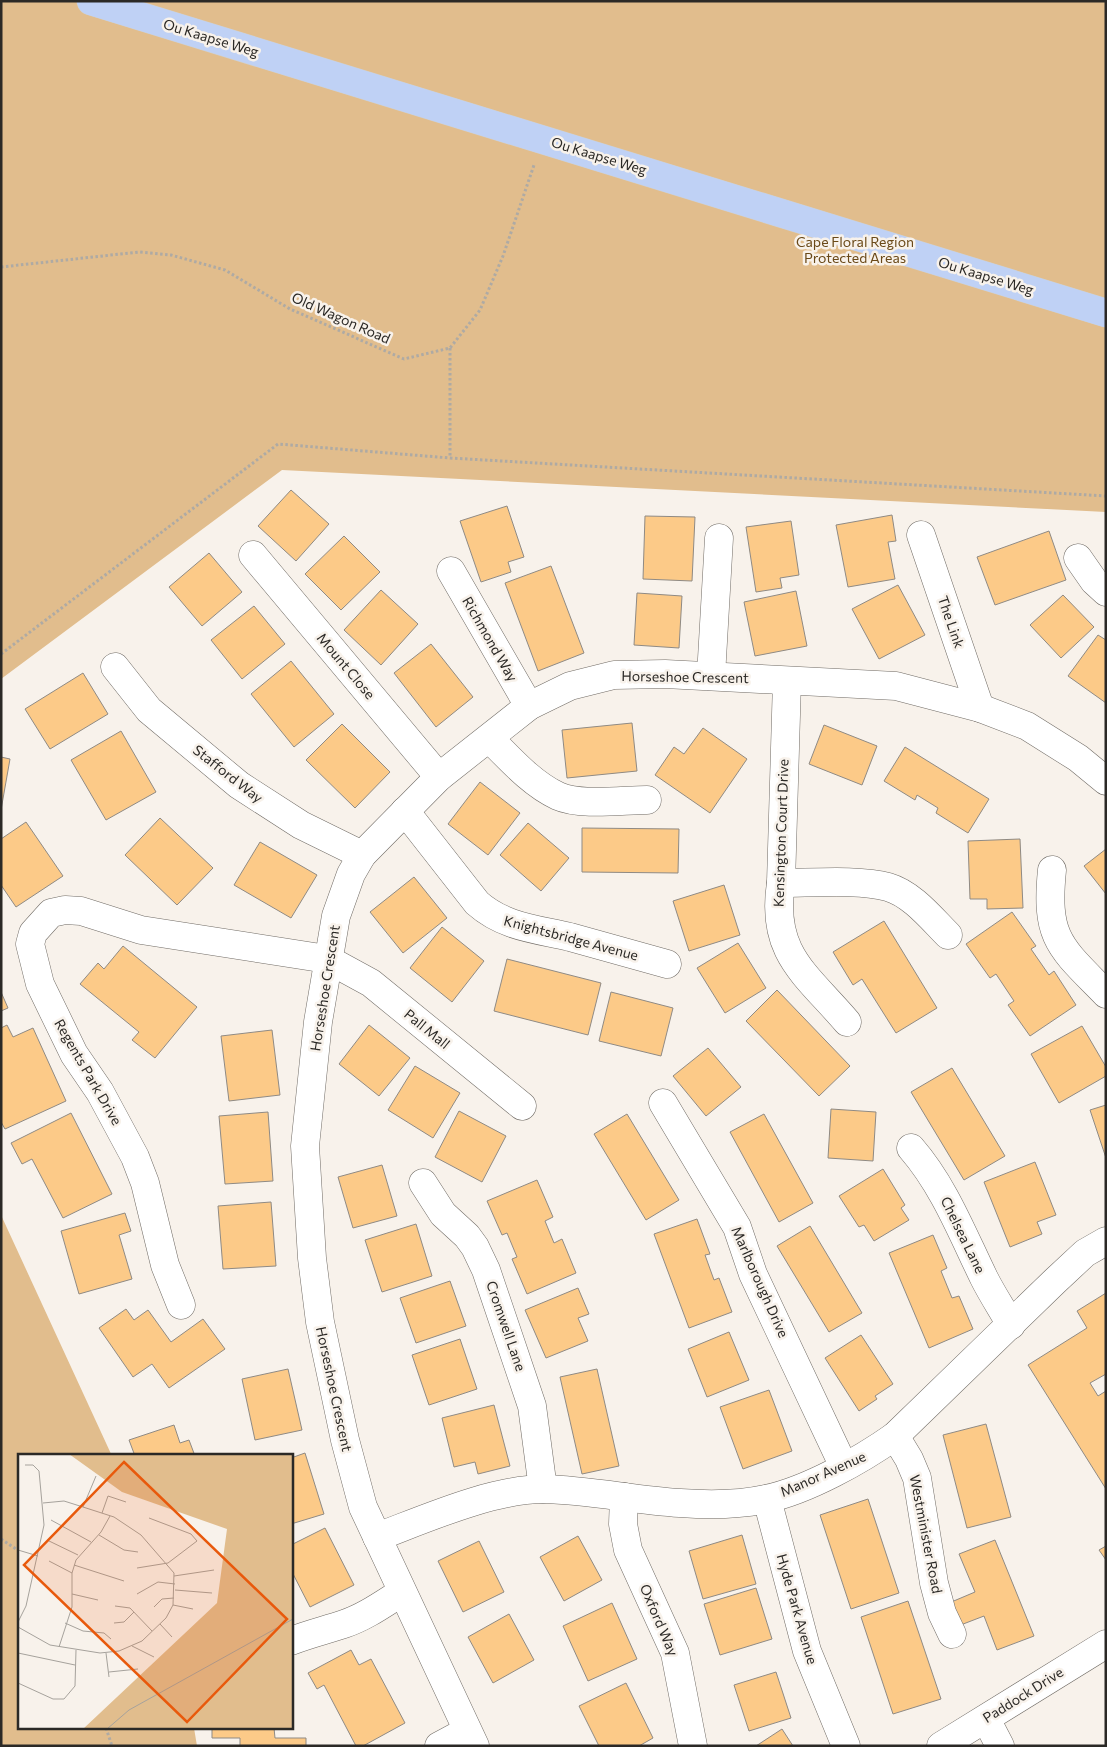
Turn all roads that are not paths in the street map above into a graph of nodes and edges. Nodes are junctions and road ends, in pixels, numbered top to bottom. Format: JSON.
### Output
{"nodes":[{"id":1,"x":91,"y":1,"type":"edge"},
{"id":2,"x":1106,"y":313,"type":"edge"},
{"id":3,"x":921,"y":535,"type":"dead end"},
{"id":4,"x":719,"y":538,"type":"dead end"},
{"id":5,"x":253,"y":555,"type":"dead end"},
{"id":6,"x":1078,"y":558,"type":"dead end"},
{"id":7,"x":451,"y":571,"type":"dead end"},
{"id":8,"x":1106,"y":592,"type":"edge"},
{"id":9,"x":115,"y":666,"type":"dead end"},
{"id":10,"x":710,"y":676,"type":"junction"},
{"id":11,"x":787,"y":681,"type":"junction"},
{"id":12,"x":529,"y":706,"type":"junction"},
{"id":13,"x":980,"y":708,"type":"junction"},
{"id":14,"x":490,"y":739,"type":"junction"},
{"id":15,"x":439,"y":777,"type":"junction"},
{"id":16,"x":1106,"y":781,"type":"edge"},
{"id":17,"x":647,"y":800,"type":"dead end"},
{"id":18,"x":405,"y":811,"type":"junction"},
{"id":19,"x":362,"y":855,"type":"junction"},
{"id":20,"x":1052,"y":870,"type":"dead end"},
{"id":21,"x":781,"y":883,"type":"junction"},
{"id":22,"x":948,"y":935,"type":"dead end"},
{"id":23,"x":327,"y":959,"type":"junction"},
{"id":24,"x":667,"y":964,"type":"dead end"},
{"id":25,"x":1106,"y":994,"type":"edge"},
{"id":26,"x":847,"y":1022,"type":"dead end"},
{"id":27,"x":663,"y":1103,"type":"dead end"},
{"id":28,"x":522,"y":1106,"type":"dead end"},
{"id":29,"x":911,"y":1148,"type":"dead end"},
{"id":30,"x":423,"y":1183,"type":"dead end"},
{"id":31,"x":1106,"y":1241,"type":"edge"},
{"id":32,"x":181,"y":1304,"type":"dead end"},
{"id":33,"x":1011,"y":1325,"type":"junction"},
{"id":34,"x":895,"y":1436,"type":"junction"},
{"id":35,"x":844,"y":1467,"type":"junction"},
{"id":36,"x":543,"y":1489,"type":"junction"},
{"id":37,"x":624,"y":1497,"type":"junction"},
{"id":38,"x":767,"y":1499,"type":"junction"},
{"id":39,"x":377,"y":1537,"type":"junction"},
{"id":40,"x":402,"y":1592,"type":"junction"},
{"id":41,"x":952,"y":1634,"type":"dead end"},
{"id":42,"x":292,"y":1641,"type":"edge"},
{"id":43,"x":1106,"y":1644,"type":"edge"},
{"id":44,"x":986,"y":1719,"type":"junction"},
{"id":45,"x":471,"y":1738,"type":"edge"},
{"id":46,"x":439,"y":1746,"type":"edge"},
{"id":47,"x":693,"y":1746,"type":"edge"},
{"id":48,"x":846,"y":1746,"type":"edge"},
{"id":49,"x":941,"y":1746,"type":"edge"},
{"id":50,"x":1000,"y":1746,"type":"edge"}],
"edges":[{"from":1,"to":2,"type":"main road","name":"Ou Kaapse Weg"},
{"from":3,"to":13,"type":"street","name":"The Link"},
{"from":4,"to":10,"type":"street"},
{"from":5,"to":15,"type":"street","name":"Mount Close"},
{"from":6,"to":8,"type":"street"},
{"from":7,"to":12,"type":"street","name":"Richmond Way"},
{"from":9,"to":19,"type":"street","name":"Stafford Way"},
{"from":10,"to":11,"type":"street","name":"Horseshoe Crescent"},
{"from":10,"to":12,"type":"street","name":"Horseshoe Crescent"},
{"from":11,"to":13,"type":"street","name":"Horseshoe Crescent"},
{"from":11,"to":21,"type":"street","name":"Kensington Court Drive"},
{"from":12,"to":14,"type":"street","name":"Horseshoe Crescent"},
{"from":13,"to":16,"type":"street","name":"Horseshoe Crescent"},
{"from":14,"to":15,"type":"street","name":"Horseshoe Crescent"},
{"from":14,"to":17,"type":"street"},
{"from":15,"to":18,"type":"street","name":"Horseshoe Crescent"},
{"from":18,"to":19,"type":"street","name":"Horseshoe Crescent"},
{"from":18,"to":24,"type":"street","name":"Knightsbridge Avenue"},
{"from":19,"to":23,"type":"street","name":"Horseshoe Crescent"},
{"from":20,"to":25,"type":"street"},
{"from":21,"to":22,"type":"street"},
{"from":21,"to":26,"type":"street","name":"Kensington Court Drive"},
{"from":23,"to":28,"type":"street","name":"Pall Mall"},
{"from":23,"to":32,"type":"street","name":"Regents Park Drive"},
{"from":23,"to":39,"type":"street","name":"Horseshoe Crescent"},
{"from":27,"to":35,"type":"street","name":"Marlborough Drive"},
{"from":29,"to":33,"type":"street","name":"Chelsea Lane"},
{"from":30,"to":36,"type":"street","name":"Cromwell Lane"},
{"from":31,"to":33,"type":"street","name":"Manor Avenue"},
{"from":33,"to":34,"type":"street","name":"Manor Avenue"},
{"from":34,"to":35,"type":"street","name":"Manor Avenue"},
{"from":34,"to":41,"type":"street","name":"Westminister Road"},
{"from":35,"to":38,"type":"street","name":"Manor Avenue"},
{"from":36,"to":37,"type":"street","name":"Manor Avenue"},
{"from":36,"to":39,"type":"street","name":"Manor Avenue"},
{"from":37,"to":38,"type":"street","name":"Manor Avenue"},
{"from":37,"to":47,"type":"street","name":"Oxford Way"},
{"from":38,"to":48,"type":"street","name":"Hyde Park Avenue"},
{"from":39,"to":40,"type":"street","name":"Horseshoe Crescent"},
{"from":40,"to":42,"type":"street"},
{"from":40,"to":45,"type":"street","name":"Horseshoe Crescent"},
{"from":43,"to":44,"type":"street","name":"Paddock Drive"},
{"from":44,"to":49,"type":"street","name":"Paddock Drive"},
{"from":44,"to":50,"type":"street"},
{"from":45,"to":46,"type":"street"}]}
